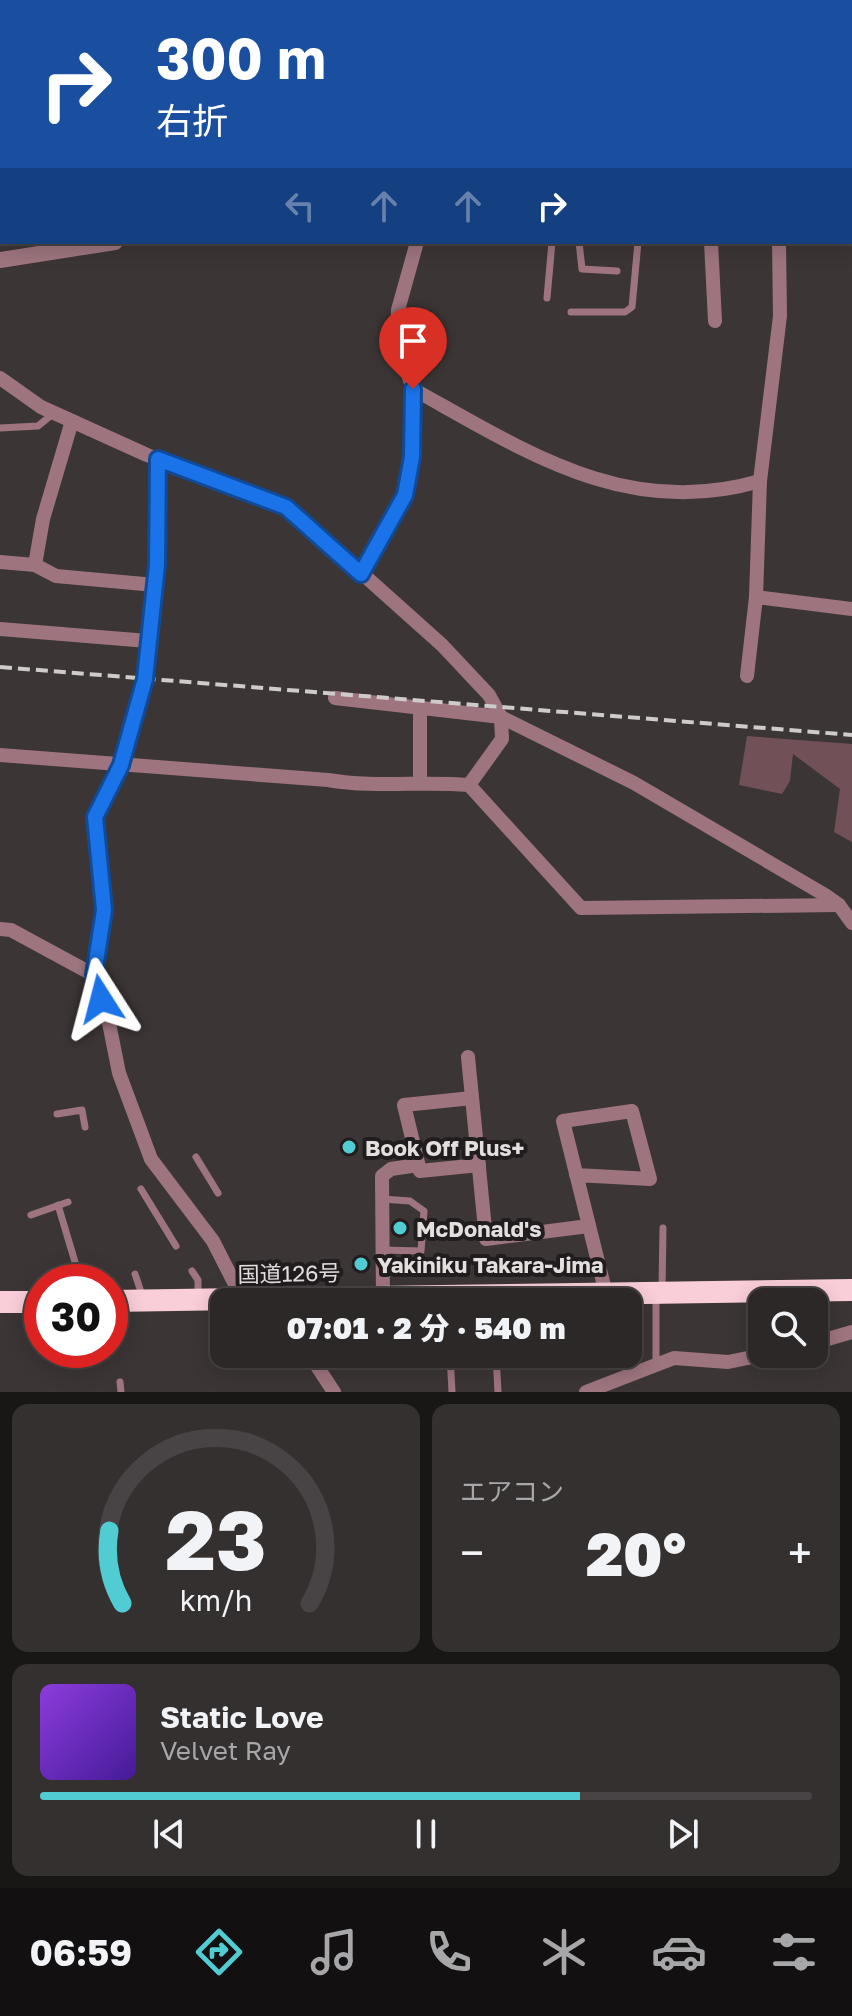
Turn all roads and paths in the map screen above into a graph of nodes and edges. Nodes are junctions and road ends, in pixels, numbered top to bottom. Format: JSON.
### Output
{"nodes":[{"id":1,"x":0,"y":87,"type":"edge"},
{"id":2,"x":0,"y":103,"type":"edge"},
{"id":3,"x":102,"y":244,"type":"edge"},
{"id":4,"x":416,"y":244,"type":"edge"},
{"id":5,"x":552,"y":244,"type":"edge"},
{"id":6,"x":579,"y":244,"type":"edge"},
{"id":7,"x":638,"y":244,"type":"edge"},
{"id":8,"x":711,"y":244,"type":"edge"},
{"id":9,"x":779,"y":244,"type":"edge"},
{"id":10,"x":0,"y":260,"type":"edge"},
{"id":11,"x":617,"y":271,"type":"dead end"},
{"id":12,"x":547,"y":298,"type":"dead end"},
{"id":13,"x":571,"y":312,"type":"dead end"},
{"id":14,"x":715,"y":321,"type":"dead end"},
{"id":15,"x":0,"y":378,"type":"edge"},
{"id":16,"x":413,"y":389,"type":"junction"},
{"id":17,"x":54,"y":413,"type":"junction"},
{"id":18,"x":72,"y":421,"type":"junction"},
{"id":19,"x":0,"y":428,"type":"edge"},
{"id":20,"x":158,"y":459,"type":"junction"},
{"id":21,"x":760,"y":481,"type":"junction"},
{"id":22,"x":0,"y":562,"type":"edge"},
{"id":23,"x":35,"y":565,"type":"junction"},
{"id":24,"x":361,"y":574,"type":"junction"},
{"id":25,"x":155,"y":585,"type":"junction"},
{"id":26,"x":756,"y":597,"type":"junction"},
{"id":27,"x":852,"y":609,"type":"edge"},
{"id":28,"x":0,"y":629,"type":"edge"},
{"id":29,"x":148,"y":641,"type":"junction"},
{"id":30,"x":747,"y":676,"type":"dead end"},
{"id":31,"x":335,"y":698,"type":"dead end"},
{"id":32,"x":420,"y":708,"type":"junction"},
{"id":33,"x":501,"y":717,"type":"junction"},
{"id":34,"x":0,"y":755,"type":"edge"},
{"id":35,"x":121,"y":765,"type":"junction"},
{"id":36,"x":420,"y":781,"type":"junction"},
{"id":37,"x":469,"y":785,"type":"junction"},
{"id":38,"x":839,"y":905,"type":"junction"},
{"id":39,"x":851,"y":921,"type":"edge"},
{"id":40,"x":0,"y":929,"type":"edge"},
{"id":41,"x":94,"y":975,"type":"junction"},
{"id":42,"x":468,"y":1057,"type":"dead end"},
{"id":43,"x":472,"y":1098,"type":"junction"},
{"id":44,"x":57,"y":1114,"type":"dead end"},
{"id":45,"x":85,"y":1127,"type":"dead end"},
{"id":46,"x":196,"y":1157,"type":"dead end"},
{"id":47,"x":418,"y":1165,"type":"junction"},
{"id":48,"x":479,"y":1165,"type":"junction"},
{"id":49,"x":576,"y":1175,"type":"junction"},
{"id":50,"x":141,"y":1189,"type":"dead end"},
{"id":51,"x":218,"y":1193,"type":"dead end"},
{"id":52,"x":381,"y":1199,"type":"junction"},
{"id":53,"x":68,"y":1202,"type":"dead end"},
{"id":54,"x":58,"y":1205,"type":"junction"},
{"id":55,"x":31,"y":1215,"type":"dead end"},
{"id":56,"x":589,"y":1226,"type":"junction"},
{"id":57,"x":663,"y":1228,"type":"dead end"},
{"id":58,"x":176,"y":1246,"type":"dead end"},
{"id":59,"x":382,"y":1250,"type":"junction"},
{"id":60,"x":76,"y":1264,"type":"edge"},
{"id":61,"x":192,"y":1271,"type":"dead end"},
{"id":62,"x":135,"y":1274,"type":"dead end"},
{"id":63,"x":246,"y":1288,"type":"edge"},
{"id":64,"x":383,"y":1288,"type":"edge"},
{"id":65,"x":595,"y":1288,"type":"edge"},
{"id":66,"x":852,"y":1290,"type":"edge"},
{"id":67,"x":659,"y":1293,"type":"junction"},
{"id":68,"x":642,"y":1294,"type":"edge"},
{"id":69,"x":198,"y":1300,"type":"junction"},
{"id":70,"x":210,"y":1300,"type":"edge"},
{"id":71,"x":128,"y":1301,"type":"edge"},
{"id":72,"x":145,"y":1301,"type":"junction"},
{"id":73,"x":0,"y":1302,"type":"edge"},
{"id":74,"x":24,"y":1302,"type":"edge"},
{"id":75,"x":852,"y":1332,"type":"edge"},
{"id":76,"x":828,"y":1339,"type":"edge"},
{"id":77,"x":748,"y":1358,"type":"edge"},
{"id":78,"x":656,"y":1365,"type":"junction"},
{"id":79,"x":318,"y":1368,"type":"edge"},
{"id":80,"x":451,"y":1368,"type":"edge"},
{"id":81,"x":497,"y":1368,"type":"edge"},
{"id":82,"x":120,"y":1382,"type":"dead end"},
{"id":83,"x":121,"y":1392,"type":"edge"},
{"id":84,"x":334,"y":1392,"type":"edge"},
{"id":85,"x":452,"y":1392,"type":"edge"},
{"id":86,"x":498,"y":1392,"type":"edge"},
{"id":87,"x":586,"y":1392,"type":"edge"}],
"edges":[{"from":1,"to":2,"type":"street"},
{"from":3,"to":10,"type":"street"},
{"from":4,"to":16,"type":"street"},
{"from":5,"to":12,"type":"lane"},
{"from":6,"to":11,"type":"lane"},
{"from":7,"to":13,"type":"lane"},
{"from":8,"to":14,"type":"street"},
{"from":9,"to":21,"type":"street"},
{"from":15,"to":17,"type":"street"},
{"from":16,"to":21,"type":"street"},
{"from":16,"to":24,"type":"street"},
{"from":17,"to":18,"type":"street"},
{"from":17,"to":19,"type":"lane"},
{"from":18,"to":20,"type":"street"},
{"from":18,"to":23,"type":"street"},
{"from":20,"to":24,"type":"street"},
{"from":20,"to":25,"type":"street"},
{"from":21,"to":26,"type":"street"},
{"from":22,"to":23,"type":"street"},
{"from":23,"to":25,"type":"street"},
{"from":24,"to":33,"type":"street"},
{"from":25,"to":29,"type":"street"},
{"from":26,"to":27,"type":"street"},
{"from":26,"to":30,"type":"street"},
{"from":28,"to":29,"type":"street"},
{"from":29,"to":35,"type":"street"},
{"from":31,"to":32,"type":"street"},
{"from":32,"to":33,"type":"street"},
{"from":32,"to":36,"type":"street"},
{"from":33,"to":37,"type":"street"},
{"from":33,"to":38,"type":"street"},
{"from":34,"to":35,"type":"street"},
{"from":35,"to":36,"type":"street"},
{"from":35,"to":41,"type":"street"},
{"from":36,"to":37,"type":"street"},
{"from":37,"to":38,"type":"street"},
{"from":38,"to":39,"type":"street"},
{"from":40,"to":41,"type":"street"},
{"from":41,"to":63,"type":"street"},
{"from":42,"to":43,"type":"street"},
{"from":43,"to":47,"type":"street"},
{"from":43,"to":48,"type":"street"},
{"from":44,"to":45,"type":"lane"},
{"from":46,"to":51,"type":"lane"},
{"from":47,"to":48,"type":"street"},
{"from":47,"to":52,"type":"street"},
{"from":48,"to":56,"type":"street"},
{"from":49,"to":49,"type":"street"},
{"from":49,"to":56,"type":"street"},
{"from":50,"to":58,"type":"lane"},
{"from":52,"to":59,"type":"street"},
{"from":52,"to":59,"type":"lane"},
{"from":53,"to":54,"type":"lane"},
{"from":54,"to":55,"type":"lane"},
{"from":54,"to":60,"type":"lane"},
{"from":56,"to":65,"type":"street"},
{"from":57,"to":67,"type":"lane"},
{"from":59,"to":64,"type":"street"},
{"from":61,"to":69,"type":"lane"},
{"from":62,"to":72,"type":"lane"},
{"from":66,"to":67,"type":"highway","name":"国道126号"},
{"from":67,"to":68,"type":"highway","name":"国道126号"},
{"from":67,"to":78,"type":"lane"},
{"from":69,"to":70,"type":"highway","name":"国道126号"},
{"from":69,"to":72,"type":"highway","name":"国道126号"},
{"from":71,"to":72,"type":"highway","name":"国道126号"},
{"from":73,"to":74,"type":"highway"},
{"from":75,"to":76,"type":"street"},
{"from":77,"to":78,"type":"street"},
{"from":78,"to":87,"type":"street"},
{"from":79,"to":84,"type":"street"},
{"from":80,"to":85,"type":"lane"},
{"from":81,"to":86,"type":"lane"},
{"from":82,"to":83,"type":"lane"}]}
